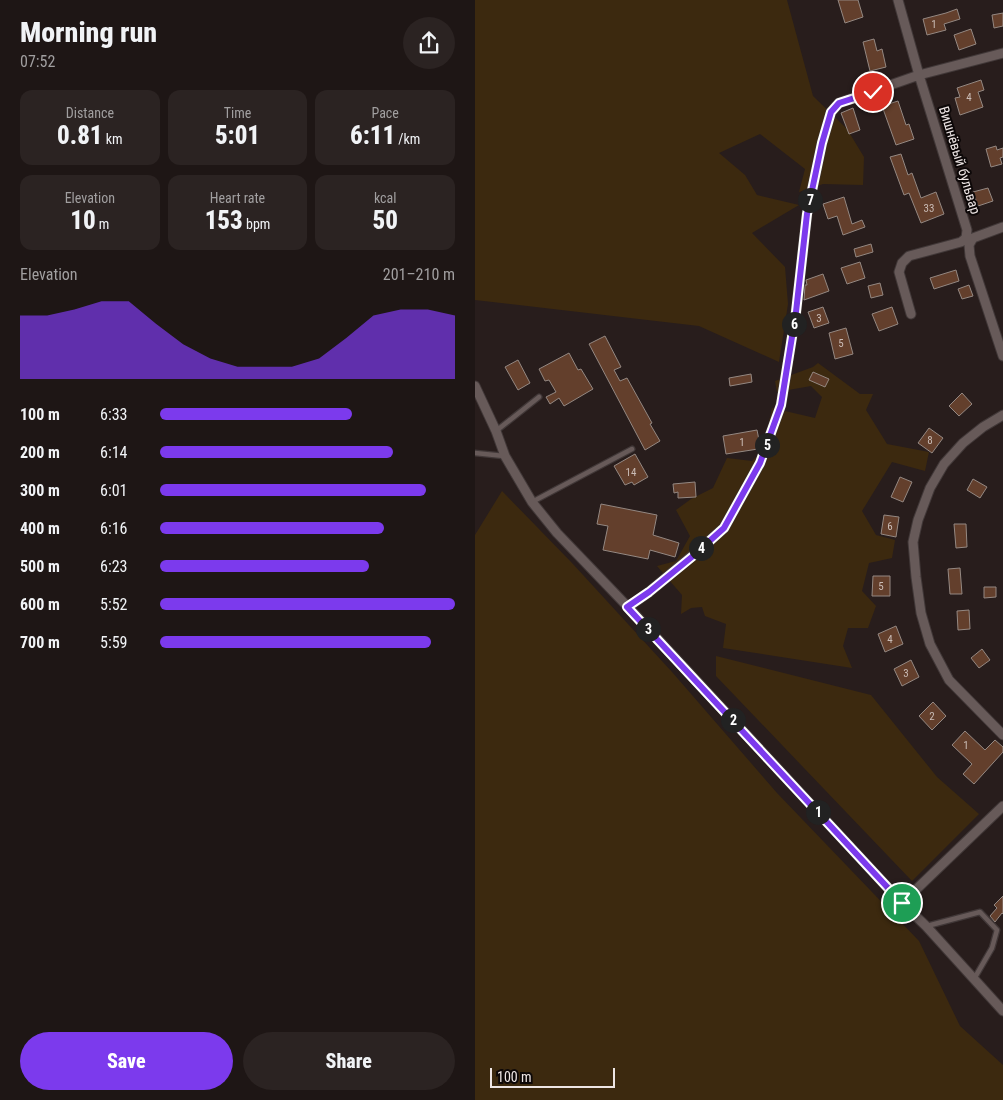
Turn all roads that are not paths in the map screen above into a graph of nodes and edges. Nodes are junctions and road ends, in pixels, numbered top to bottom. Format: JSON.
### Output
{"nodes":[{"id":1,"x":897,"y":0,"type":"edge"},
{"id":2,"x":1003,"y":53,"type":"edge"},
{"id":3,"x":919,"y":75,"type":"junction"},
{"id":4,"x":1003,"y":227,"type":"edge"},
{"id":5,"x":911,"y":314,"type":"dead end"},
{"id":6,"x":1003,"y":356,"type":"edge"},
{"id":7,"x":475,"y":386,"type":"edge"},
{"id":8,"x":539,"y":397,"type":"dead end"},
{"id":9,"x":1003,"y":416,"type":"edge"},
{"id":10,"x":496,"y":431,"type":"junction"},
{"id":11,"x":632,"y":449,"type":"dead end"},
{"id":12,"x":475,"y":453,"type":"edge"},
{"id":13,"x":505,"y":456,"type":"junction"},
{"id":14,"x":532,"y":502,"type":"junction"},
{"id":15,"x":627,"y":607,"type":"junction"},
{"id":16,"x":1003,"y":735,"type":"edge"},
{"id":17,"x":1003,"y":806,"type":"edge"},
{"id":18,"x":902,"y":903,"type":"junction"},
{"id":19,"x":926,"y":926,"type":"junction"},
{"id":20,"x":974,"y":979,"type":"junction"},
{"id":21,"x":1001,"y":1006,"type":"edge"}],
"edges":[{"from":1,"to":3,"type":"street","name":"Вишнёвый бульвар"},
{"from":2,"to":3,"type":"street"},
{"from":3,"to":5,"type":"street","name":"Вишнёвый бульвар"},
{"from":3,"to":15,"type":"street"},
{"from":4,"to":6,"type":"street"},
{"from":7,"to":10,"type":"street"},
{"from":8,"to":10,"type":"lane"},
{"from":9,"to":16,"type":"street"},
{"from":10,"to":13,"type":"street"},
{"from":11,"to":14,"type":"lane"},
{"from":12,"to":13,"type":"lane"},
{"from":13,"to":14,"type":"street"},
{"from":14,"to":15,"type":"street"},
{"from":15,"to":18,"type":"street"},
{"from":17,"to":18,"type":"street"},
{"from":18,"to":19,"type":"street"},
{"from":19,"to":20,"type":"street"},
{"from":19,"to":20,"type":"lane"},
{"from":20,"to":21,"type":"street"}]}
